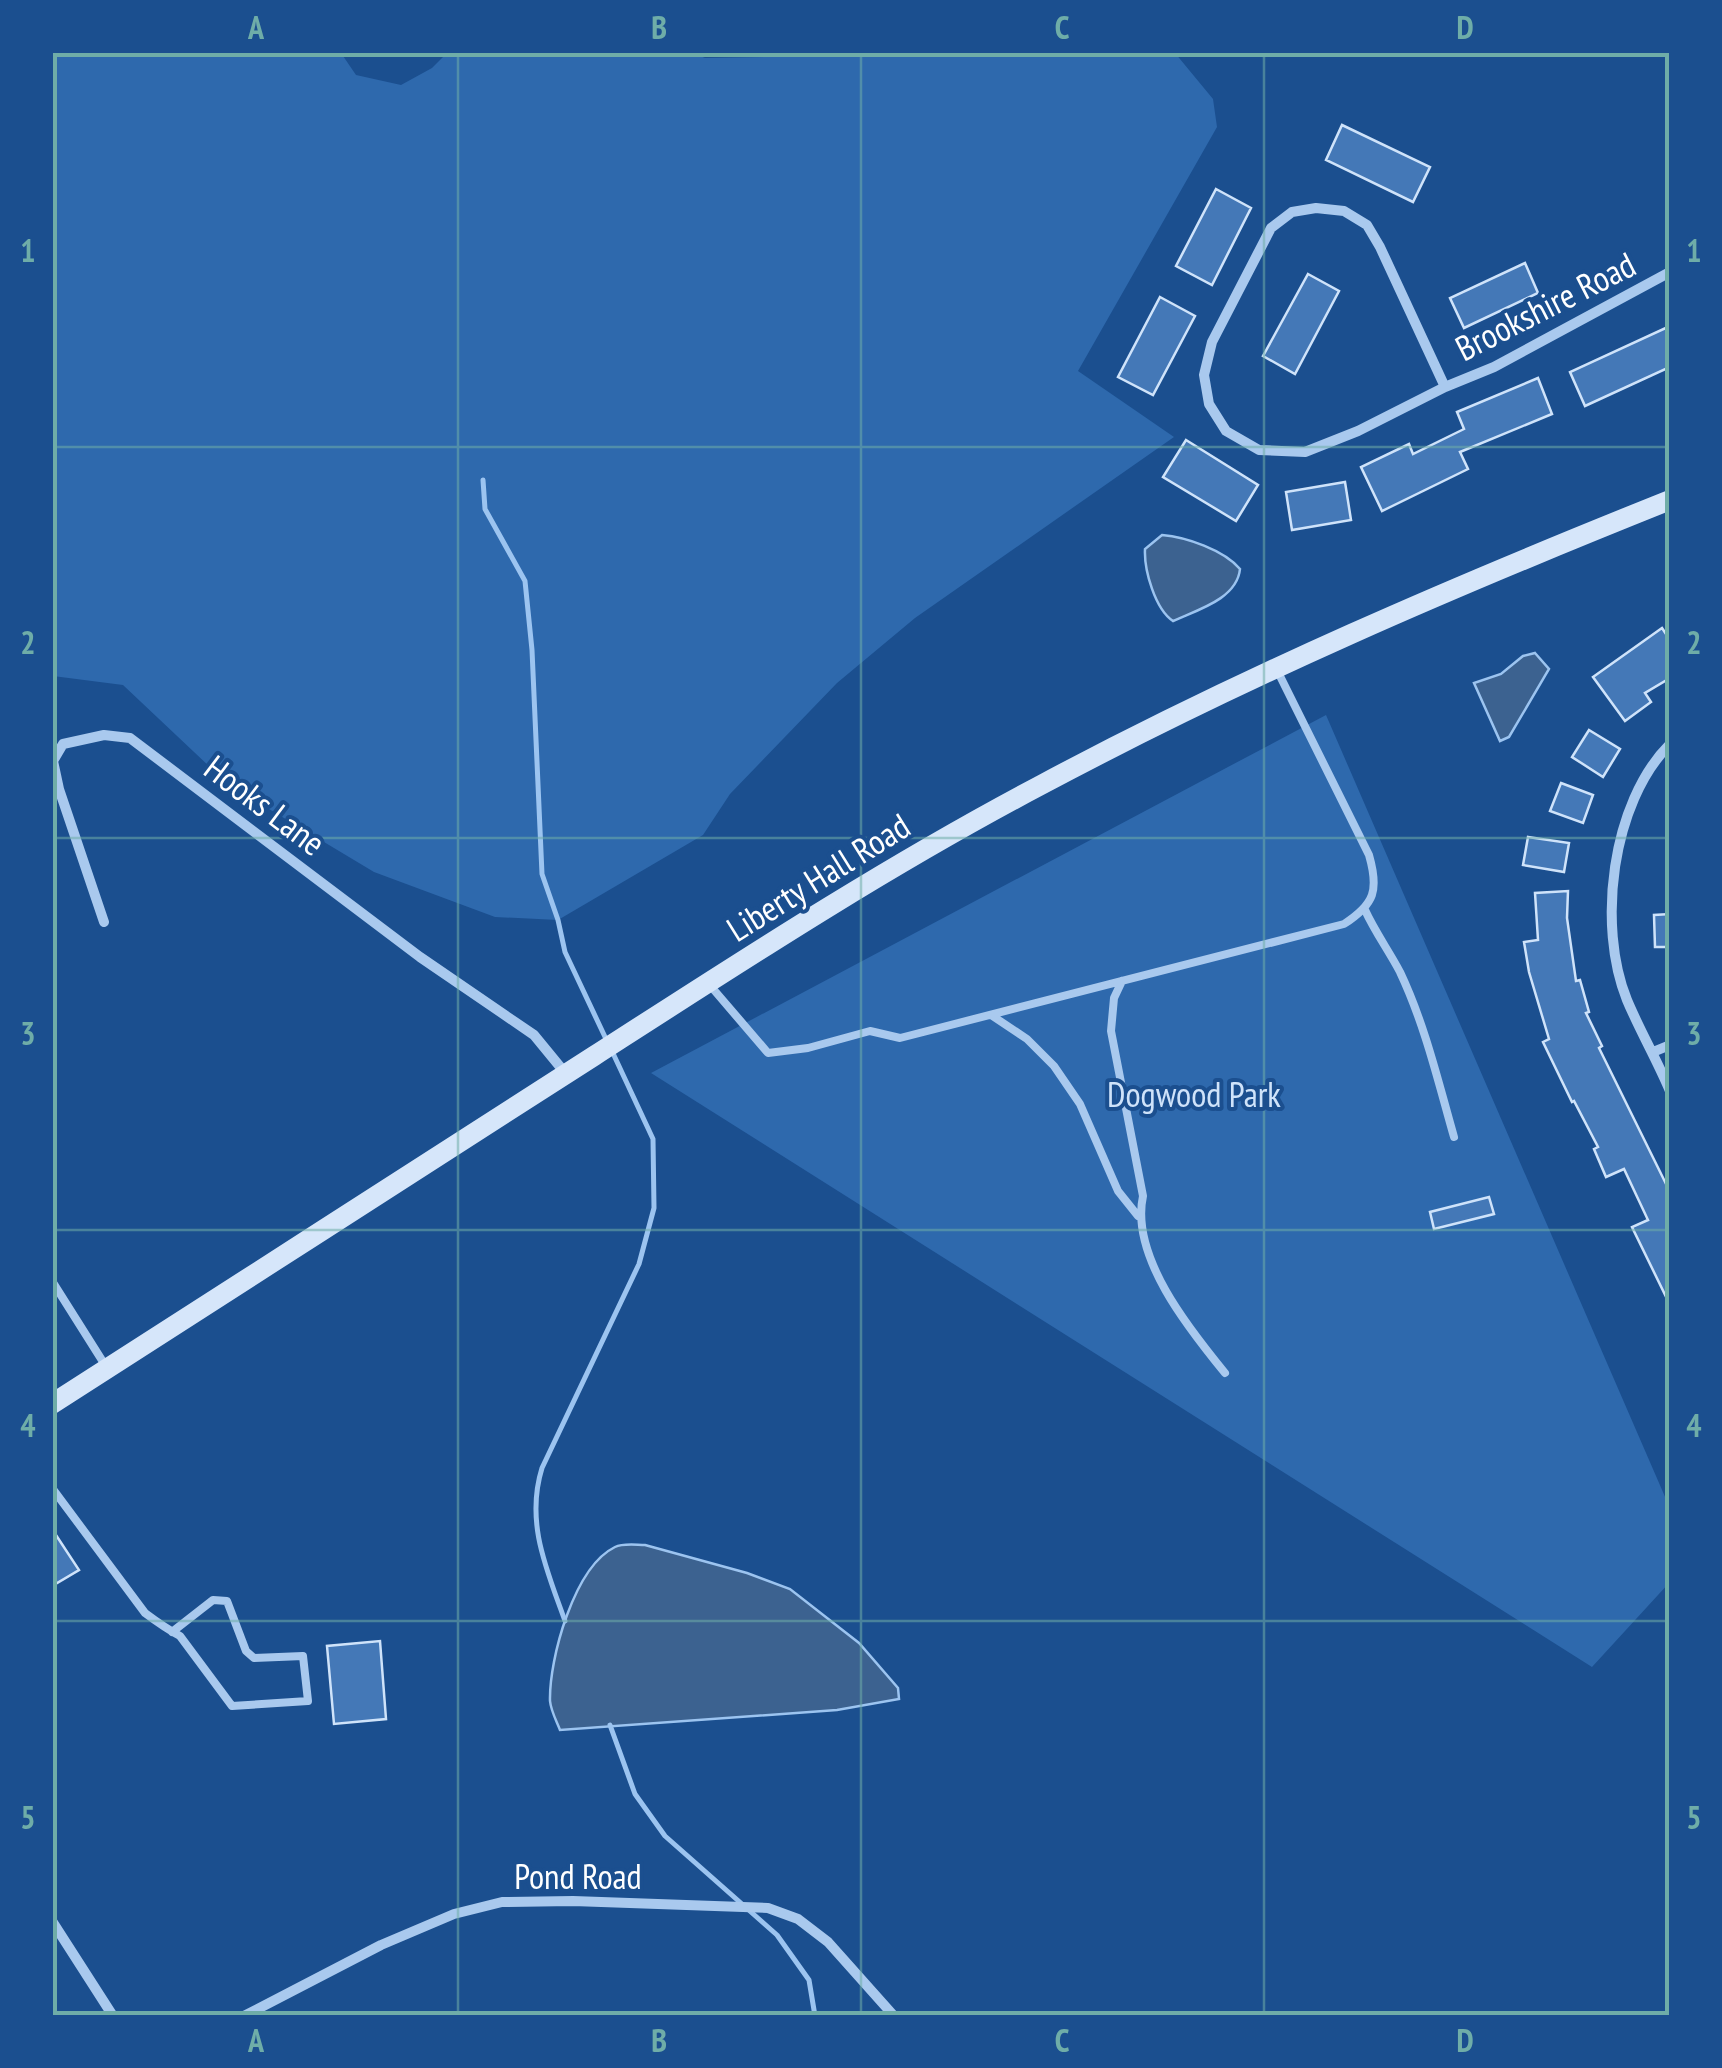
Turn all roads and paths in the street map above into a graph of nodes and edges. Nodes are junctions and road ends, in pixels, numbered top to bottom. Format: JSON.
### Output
{"nodes":[{"id":1,"x":1670,"y":272,"type":"edge"},
{"id":2,"x":1445,"y":387,"type":"junction"},
{"id":3,"x":1670,"y":500,"type":"edge"},
{"id":4,"x":1275,"y":667,"type":"junction"},
{"id":5,"x":1670,"y":744,"type":"edge"},
{"id":6,"x":1365,"y":910,"type":"junction"},
{"id":7,"x":104,"y":922,"type":"dead end"},
{"id":8,"x":1122,"y":981,"type":"junction"},
{"id":9,"x":708,"y":983,"type":"junction"},
{"id":10,"x":991,"y":1014,"type":"junction"},
{"id":11,"x":1670,"y":1045,"type":"edge"},
{"id":12,"x":1654,"y":1052,"type":"junction"},
{"id":13,"x":566,"y":1074,"type":"junction"},
{"id":14,"x":1670,"y":1092,"type":"edge"},
{"id":15,"x":1454,"y":1137,"type":"dead end"},
{"id":16,"x":1138,"y":1216,"type":"junction"},
{"id":17,"x":52,"y":1281,"type":"edge"},
{"id":18,"x":107,"y":1369,"type":"junction"},
{"id":19,"x":1224,"y":1373,"type":"dead end"},
{"id":20,"x":52,"y":1404,"type":"edge"},
{"id":21,"x":52,"y":1488,"type":"edge"},
{"id":22,"x":172,"y":1632,"type":"junction"},
{"id":23,"x":52,"y":1921,"type":"edge"},
{"id":24,"x":113,"y":2016,"type":"edge"},
{"id":25,"x":244,"y":2016,"type":"edge"},
{"id":26,"x":894,"y":2016,"type":"edge"}],
"edges":[{"from":1,"to":2,"type":"street","name":"Brookshire Road"},
{"from":2,"to":2,"type":"street","name":"Brookshire Road"},
{"from":3,"to":4,"type":"main road","name":"Liberty Hall Road"},
{"from":4,"to":6,"type":"lane"},
{"from":4,"to":9,"type":"main road","name":"Liberty Hall Road"},
{"from":5,"to":12,"type":"street"},
{"from":6,"to":8,"type":"lane"},
{"from":6,"to":15,"type":"lane"},
{"from":7,"to":13,"type":"street","name":"Hooks Lane"},
{"from":8,"to":10,"type":"lane"},
{"from":8,"to":16,"type":"lane"},
{"from":9,"to":10,"type":"lane"},
{"from":9,"to":13,"type":"main road","name":"Liberty Hall Road"},
{"from":10,"to":16,"type":"lane"},
{"from":11,"to":12,"type":"street"},
{"from":12,"to":14,"type":"street"},
{"from":13,"to":18,"type":"main road","name":"Liberty Hall Road"},
{"from":16,"to":19,"type":"lane"},
{"from":17,"to":18,"type":"lane"},
{"from":18,"to":20,"type":"main road","name":"Liberty Hall Road"},
{"from":21,"to":22,"type":"lane"},
{"from":22,"to":22,"type":"lane"},
{"from":23,"to":24,"type":"street"},
{"from":25,"to":26,"type":"street","name":"Pond Road"}]}
